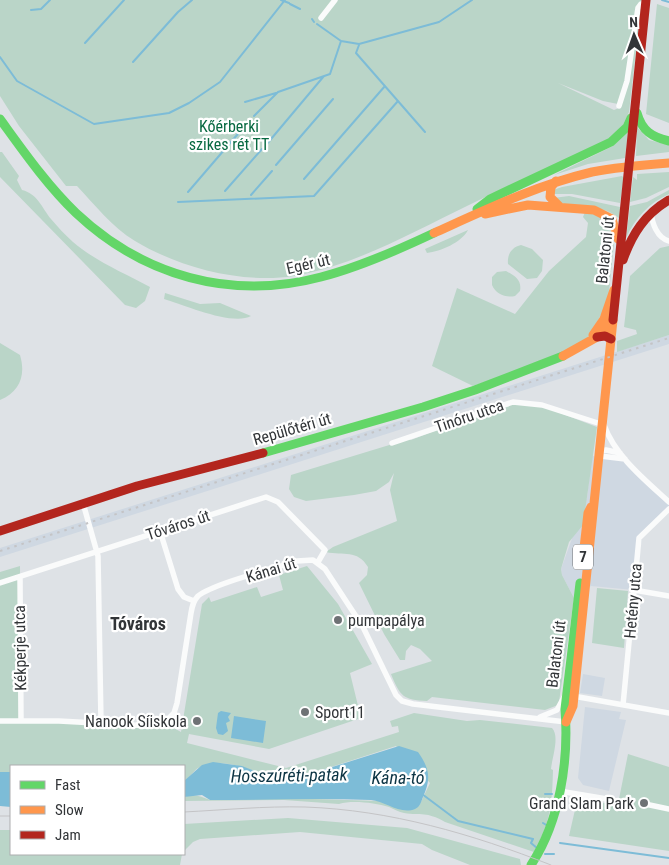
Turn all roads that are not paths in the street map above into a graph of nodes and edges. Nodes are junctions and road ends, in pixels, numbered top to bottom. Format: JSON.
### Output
{"nodes":[{"id":1,"x":335,"y":0,"type":"edge"},
{"id":2,"x":646,"y":2,"type":"edge"},
{"id":3,"x":321,"y":18,"type":"dead end"},
{"id":4,"x":619,"y":106,"type":"dead end"},
{"id":5,"x":635,"y":106,"type":"junction"},
{"id":6,"x":0,"y":119,"type":"edge"},
{"id":7,"x":669,"y":141,"type":"edge"},
{"id":8,"x":669,"y":163,"type":"edge"},
{"id":9,"x":556,"y":181,"type":"junction"},
{"id":10,"x":669,"y":200,"type":"edge"},
{"id":11,"x":560,"y":207,"type":"junction"},
{"id":12,"x":650,"y":212,"type":"junction"},
{"id":13,"x":464,"y":219,"type":"junction"},
{"id":14,"x":638,"y":226,"type":"junction"},
{"id":15,"x":655,"y":229,"type":"junction"},
{"id":16,"x":669,"y":240,"type":"edge"},
{"id":17,"x":618,"y":269,"type":"junction"},
{"id":18,"x":616,"y":285,"type":"junction"},
{"id":19,"x":613,"y":320,"type":"junction"},
{"id":20,"x":597,"y":336,"type":"junction"},
{"id":21,"x":611,"y":341,"type":"junction"},
{"id":22,"x":587,"y":343,"type":"junction"},
{"id":23,"x":604,"y":425,"type":"junction"},
{"id":24,"x":392,"y":444,"type":"dead end"},
{"id":25,"x":620,"y":453,"type":"junction"},
{"id":26,"x":600,"y":454,"type":"junction"},
{"id":27,"x":625,"y":459,"type":"junction"},
{"id":28,"x":669,"y":502,"type":"edge"},
{"id":29,"x":83,"y":503,"type":"junction"},
{"id":30,"x":669,"y":509,"type":"edge"},
{"id":31,"x":0,"y":531,"type":"edge"},
{"id":32,"x":160,"y":531,"type":"junction"},
{"id":33,"x":98,"y":551,"type":"junction"},
{"id":34,"x":318,"y":562,"type":"junction"},
{"id":35,"x":20,"y":577,"type":"junction"},
{"id":36,"x":0,"y":583,"type":"edge"},
{"id":37,"x":634,"y":590,"type":"junction"},
{"id":38,"x":669,"y":596,"type":"edge"},
{"id":39,"x":194,"y":600,"type":"junction"},
{"id":40,"x":570,"y":693,"type":"junction"},
{"id":41,"x":623,"y":705,"type":"junction"},
{"id":42,"x":669,"y":713,"type":"edge"},
{"id":43,"x":533,"y":718,"type":"junction"},
{"id":44,"x":21,"y":720,"type":"junction"},
{"id":45,"x":0,"y":721,"type":"edge"},
{"id":46,"x":101,"y":722,"type":"junction"},
{"id":47,"x":566,"y":722,"type":"junction"},
{"id":48,"x":559,"y":791,"type":"junction"},
{"id":49,"x":607,"y":799,"type":"dead end"},
{"id":50,"x":645,"y":804,"type":"dead end"},
{"id":51,"x":669,"y":809,"type":"edge"},
{"id":52,"x":531,"y":865,"type":"edge"}],
"edges":[{"from":1,"to":3,"type":"street"},
{"from":2,"to":4,"type":"street"},
{"from":2,"to":5,"type":"main road","name":"Balatoni út","number":"7"},
{"from":5,"to":7,"type":"main road"},
{"from":5,"to":13,"type":"main road"},
{"from":5,"to":17,"type":"main road","name":"Balatoni út","number":"7"},
{"from":6,"to":13,"type":"main road","name":"Egér út"},
{"from":8,"to":9,"type":"main road","name":"Egér út"},
{"from":9,"to":11,"type":"main road"},
{"from":9,"to":13,"type":"main road","name":"Egér út"},
{"from":10,"to":12,"type":"main road"},
{"from":11,"to":13,"type":"main road"},
{"from":11,"to":17,"type":"main road"},
{"from":12,"to":14,"type":"main road"},
{"from":12,"to":15,"type":"street"},
{"from":14,"to":15,"type":"street"},
{"from":14,"to":17,"type":"main road"},
{"from":15,"to":16,"type":"street"},
{"from":17,"to":18,"type":"main road","name":"Balatoni út","number":"7"},
{"from":18,"to":19,"type":"main road","name":"Balatoni út","number":"7"},
{"from":18,"to":22,"type":"main road","name":"Repülőtéri út"},
{"from":19,"to":20,"type":"main road","name":"Repülőtéri út"},
{"from":19,"to":21,"type":"main road","name":"Balatoni út","number":"7"},
{"from":20,"to":21,"type":"main road"},
{"from":20,"to":22,"type":"main road","name":"Repülőtéri út"},
{"from":21,"to":23,"type":"main road","name":"Balatoni út","number":"7"},
{"from":22,"to":29,"type":"main road","name":"Repülőtéri út"},
{"from":23,"to":24,"type":"street","name":"Tinóru utca"},
{"from":23,"to":25,"type":"street"},
{"from":23,"to":26,"type":"main road","name":"Balatoni út","number":"7"},
{"from":25,"to":26,"type":"street"},
{"from":25,"to":27,"type":"street"},
{"from":26,"to":27,"type":"street"},
{"from":26,"to":40,"type":"main road","name":"Balatoni út","number":"7"},
{"from":27,"to":28,"type":"street"},
{"from":29,"to":31,"type":"main road","name":"Repülőtéri út"},
{"from":29,"to":33,"type":"street"},
{"from":30,"to":37,"type":"street","name":"Hetény utca"},
{"from":32,"to":33,"type":"street","name":"Tóváros út"},
{"from":32,"to":34,"type":"street","name":"Tóváros út"},
{"from":32,"to":39,"type":"street"},
{"from":33,"to":35,"type":"street","name":"Tóváros út"},
{"from":33,"to":46,"type":"street"},
{"from":34,"to":39,"type":"street","name":"Kánai út"},
{"from":34,"to":43,"type":"street","name":"Kánai út"},
{"from":35,"to":36,"type":"street","name":"Tóváros út"},
{"from":35,"to":44,"type":"street","name":"Kékperje utca"},
{"from":37,"to":38,"type":"street"},
{"from":37,"to":41,"type":"street","name":"Hetény utca"},
{"from":39,"to":46,"type":"street"},
{"from":40,"to":41,"type":"street"},
{"from":40,"to":43,"type":"street"},
{"from":40,"to":47,"type":"main road","name":"Balatoni út","number":"7"},
{"from":41,"to":42,"type":"street"},
{"from":43,"to":47,"type":"street","name":"Kánai út"},
{"from":44,"to":45,"type":"street"},
{"from":44,"to":46,"type":"street"},
{"from":47,"to":48,"type":"main road","name":"Balatoni út","number":"7"},
{"from":48,"to":49,"type":"street"},
{"from":48,"to":52,"type":"main road","name":"Balatoni út","number":"7"},
{"from":50,"to":51,"type":"street"}]}
